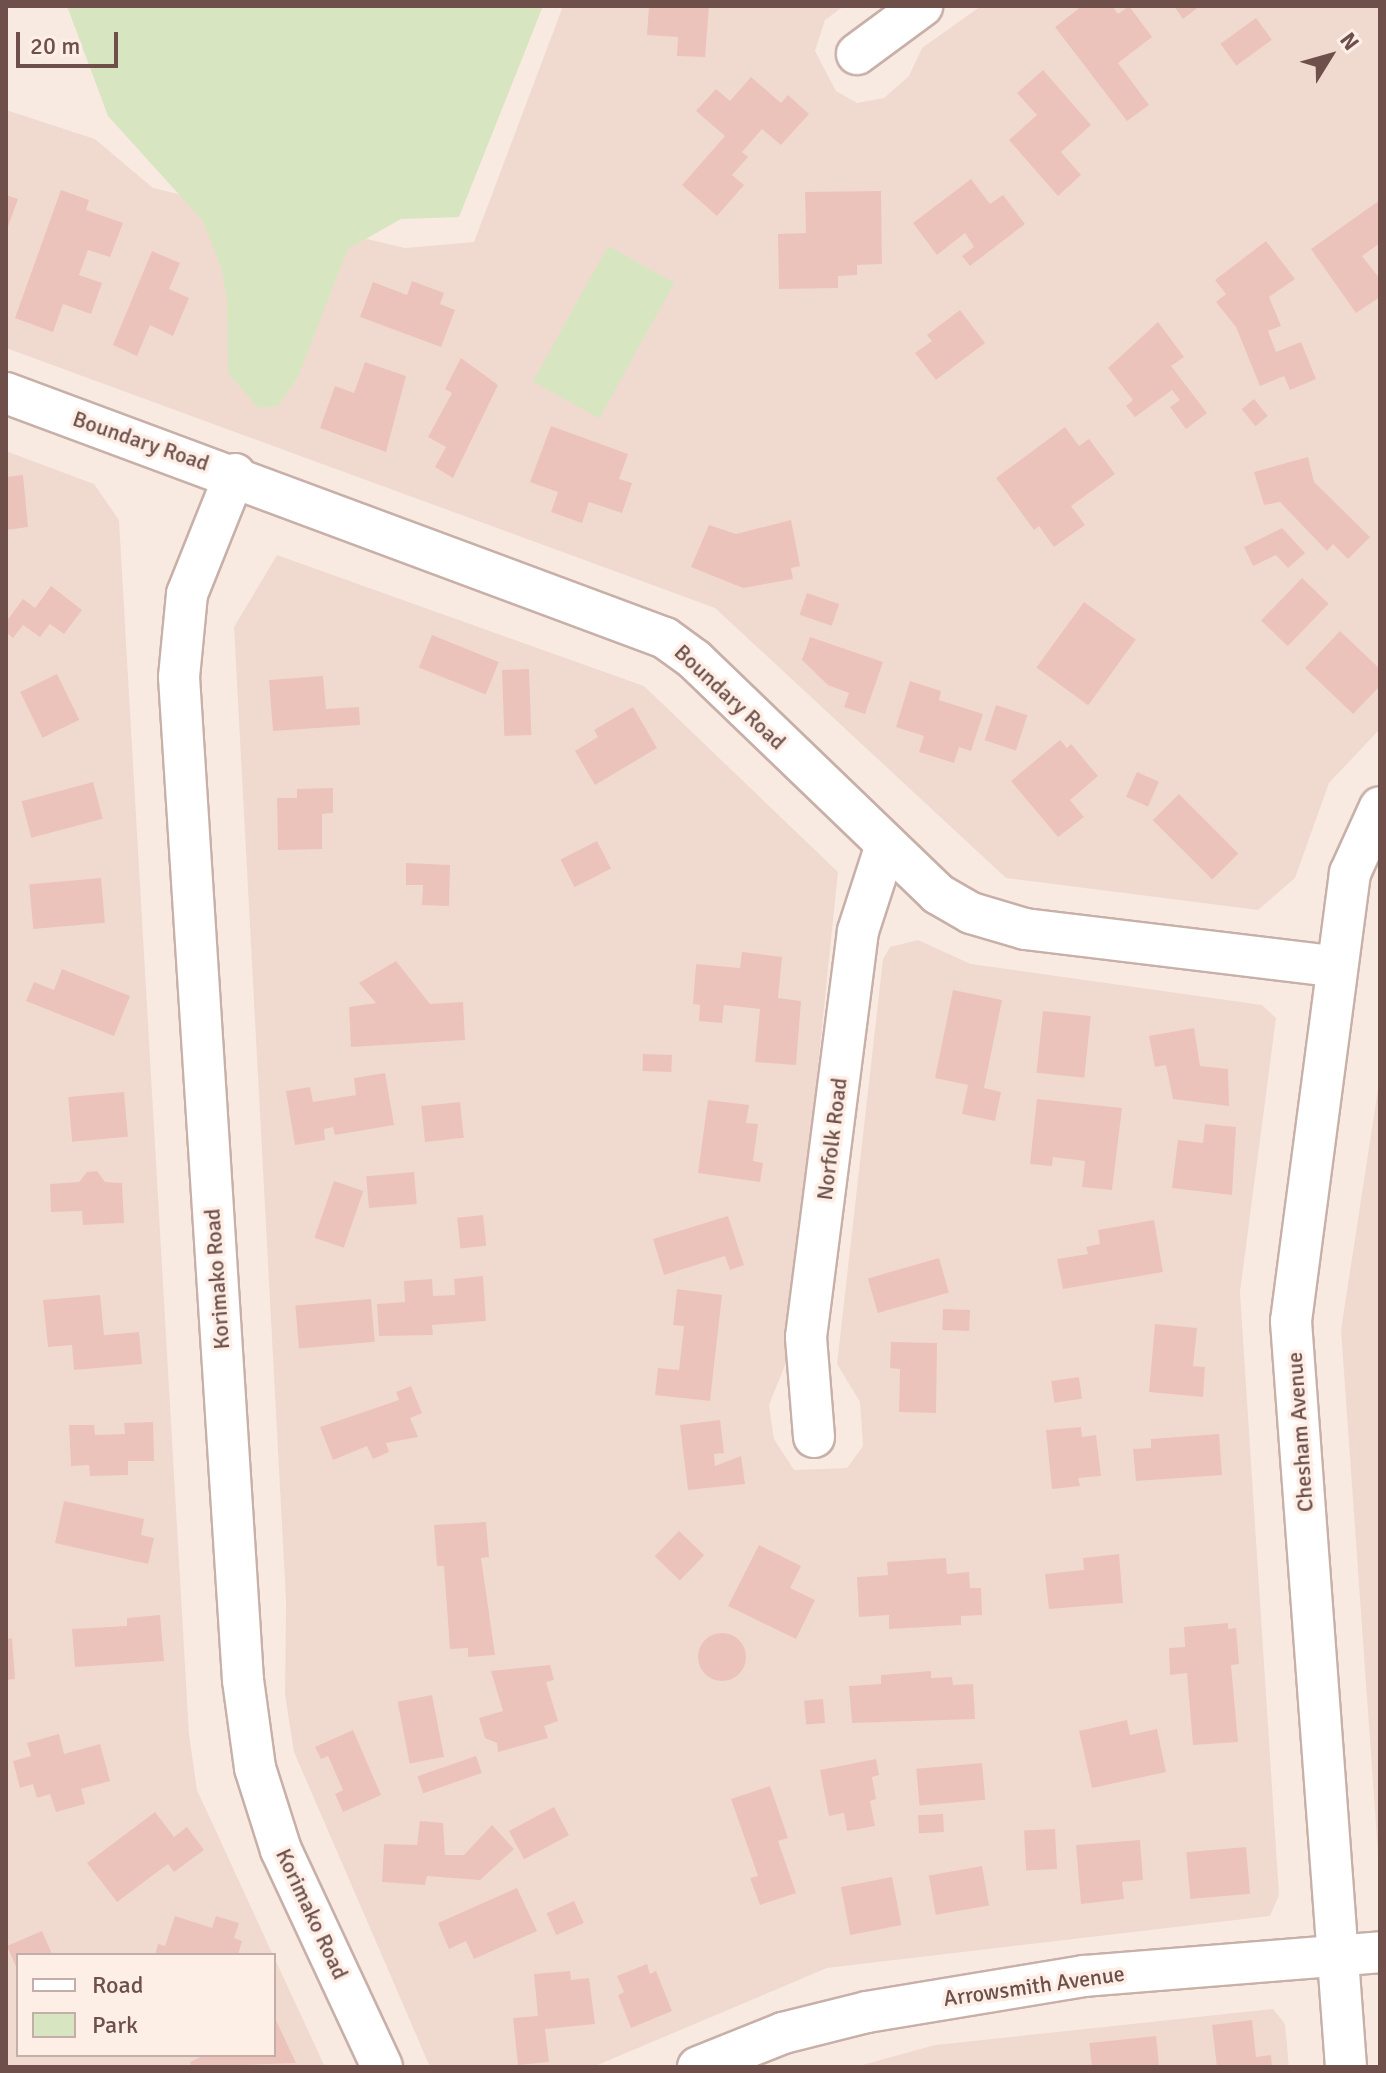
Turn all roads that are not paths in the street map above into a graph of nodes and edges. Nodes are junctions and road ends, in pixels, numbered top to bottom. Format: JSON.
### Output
{"nodes":[{"id":1,"x":922,"y":6,"type":"edge"},
{"id":2,"x":857,"y":54,"type":"dead end"},
{"id":3,"x":6,"y":393,"type":"edge"},
{"id":4,"x":235,"y":474,"type":"junction"},
{"id":5,"x":1380,"y":807,"type":"edge"},
{"id":6,"x":886,"y":845,"type":"junction"},
{"id":7,"x":1337,"y":967,"type":"junction"},
{"id":8,"x":814,"y":1437,"type":"dead end"},
{"id":9,"x":1380,"y":1952,"type":"edge"},
{"id":10,"x":1339,"y":1955,"type":"junction"},
{"id":11,"x":382,"y":2067,"type":"edge"},
{"id":12,"x":698,"y":2067,"type":"edge"},
{"id":13,"x":1346,"y":2067,"type":"edge"}],
"edges":[{"from":1,"to":2,"type":"street"},
{"from":3,"to":4,"type":"street","name":"Boundary Road"},
{"from":4,"to":6,"type":"street","name":"Boundary Road"},
{"from":4,"to":11,"type":"street","name":"Korimako Road"},
{"from":5,"to":7,"type":"street","name":"Chesham Avenue"},
{"from":6,"to":7,"type":"street","name":"Boundary Road"},
{"from":6,"to":8,"type":"street","name":"Norfolk Road"},
{"from":7,"to":10,"type":"street","name":"Chesham Avenue"},
{"from":9,"to":10,"type":"street","name":"Arrowsmith Avenue"},
{"from":10,"to":12,"type":"street","name":"Arrowsmith Avenue"},
{"from":10,"to":13,"type":"street","name":"Chesham Avenue"}]}
